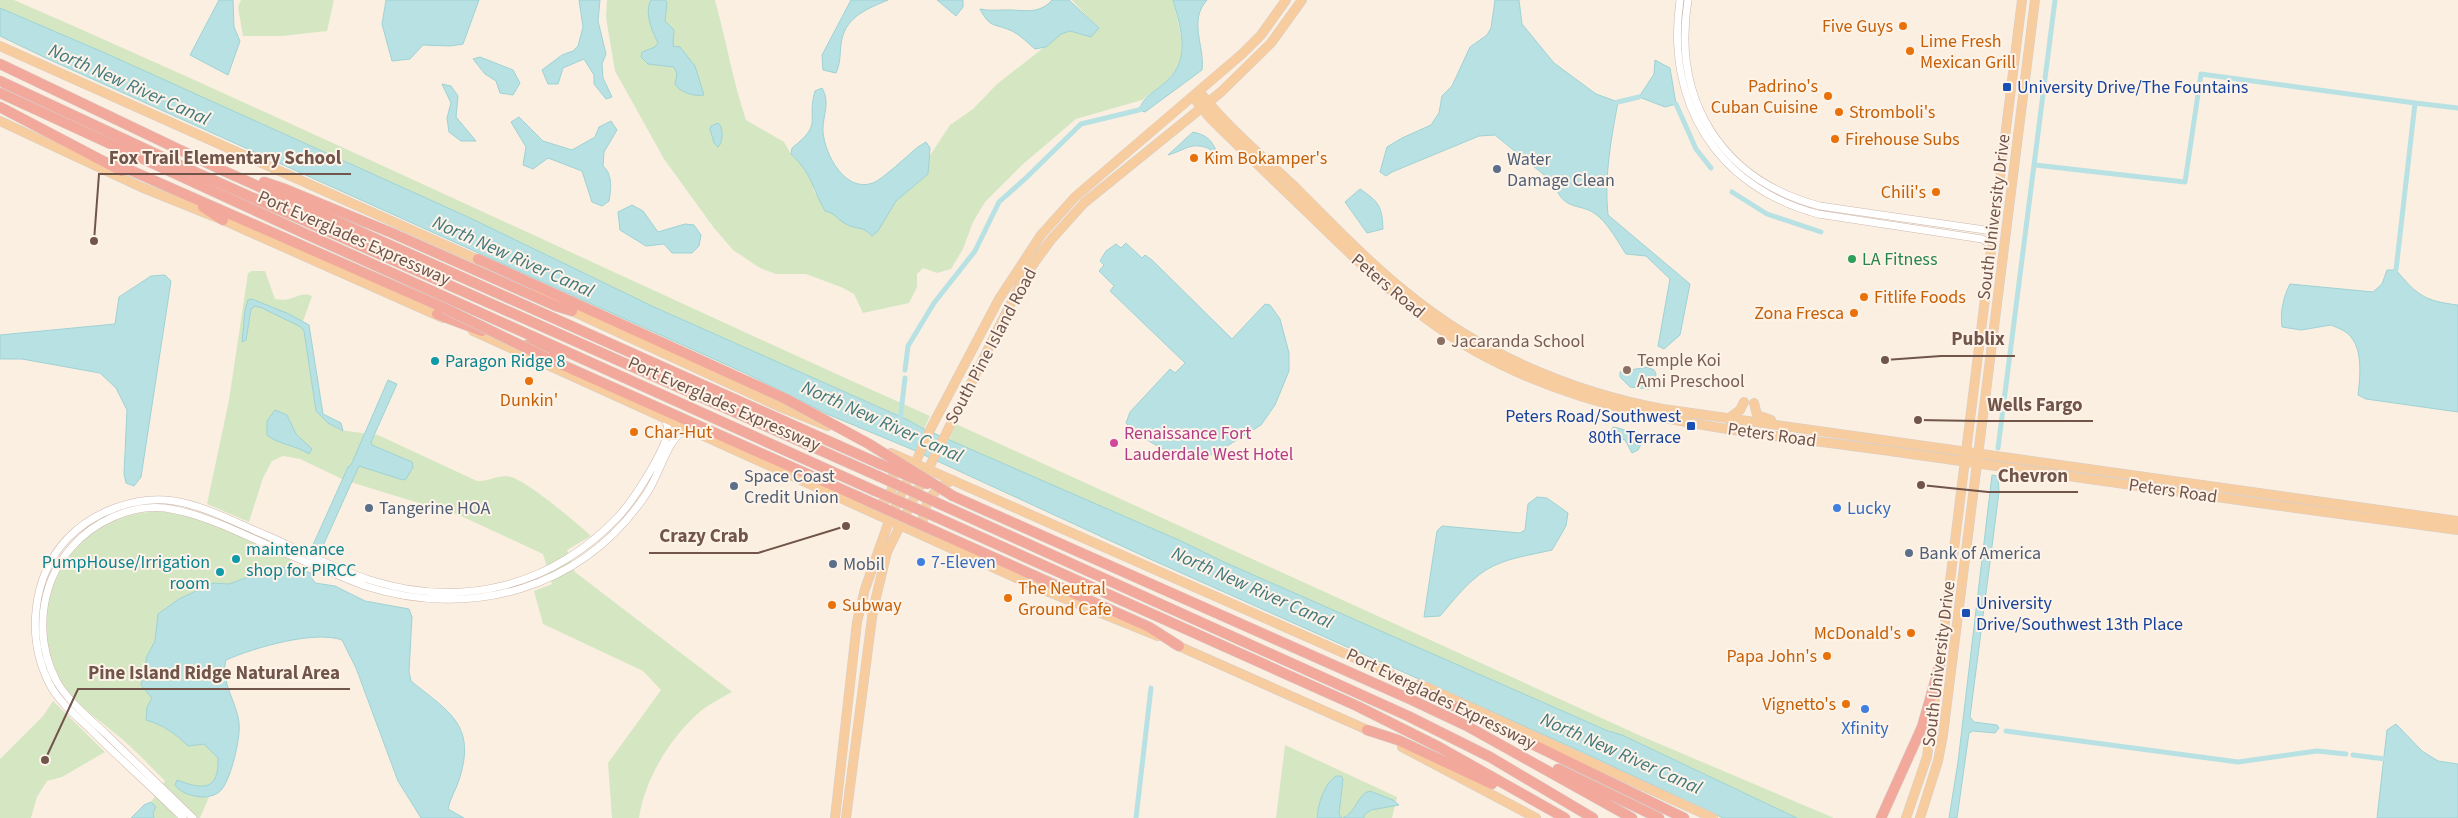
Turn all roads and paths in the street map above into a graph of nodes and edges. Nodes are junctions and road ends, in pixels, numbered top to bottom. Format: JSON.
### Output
{"nodes":[{"id":1,"x":1286,"y":0,"type":"edge"},
{"id":2,"x":2022,"y":0,"type":"edge"},
{"id":3,"x":2035,"y":0,"type":"edge"},
{"id":4,"x":1298,"y":2,"type":"edge"},
{"id":5,"x":1684,"y":2,"type":"edge"},
{"id":6,"x":0,"y":46,"type":"edge"},
{"id":7,"x":0,"y":64,"type":"edge"},
{"id":8,"x":0,"y":81,"type":"edge"},
{"id":9,"x":0,"y":94,"type":"edge"},
{"id":10,"x":1196,"y":94,"type":"junction"},
{"id":11,"x":1205,"y":106,"type":"junction"},
{"id":12,"x":0,"y":107,"type":"edge"},
{"id":13,"x":0,"y":122,"type":"edge"},
{"id":14,"x":116,"y":166,"type":"junction"},
{"id":15,"x":224,"y":171,"type":"junction"},
{"id":16,"x":224,"y":220,"type":"junction"},
{"id":17,"x":1992,"y":231,"type":"junction"},
{"id":18,"x":1990,"y":244,"type":"junction"},
{"id":19,"x":2003,"y":248,"type":"junction"},
{"id":20,"x":478,"y":259,"type":"junction"},
{"id":21,"x":572,"y":311,"type":"junction"},
{"id":22,"x":440,"y":312,"type":"junction"},
{"id":23,"x":614,"y":373,"type":"junction"},
{"id":24,"x":1744,"y":402,"type":"dead end"},
{"id":25,"x":1754,"y":403,"type":"dead end"},
{"id":26,"x":1728,"y":419,"type":"junction"},
{"id":27,"x":666,"y":420,"type":"junction"},
{"id":28,"x":1792,"y":428,"type":"junction"},
{"id":29,"x":685,"y":429,"type":"junction"},
{"id":30,"x":885,"y":450,"type":"junction"},
{"id":31,"x":1968,"y":451,"type":"junction"},
{"id":32,"x":1978,"y":452,"type":"junction"},
{"id":33,"x":916,"y":460,"type":"junction"},
{"id":34,"x":1966,"y":462,"type":"junction"},
{"id":35,"x":1977,"y":464,"type":"junction"},
{"id":36,"x":931,"y":466,"type":"junction"},
{"id":37,"x":953,"y":480,"type":"junction"},
{"id":38,"x":953,"y":496,"type":"junction"},
{"id":39,"x":865,"y":510,"type":"junction"},
{"id":40,"x":889,"y":521,"type":"junction"},
{"id":41,"x":2458,"y":522,"type":"edge"},
{"id":42,"x":899,"y":524,"type":"junction"},
{"id":43,"x":2458,"y":530,"type":"edge"},
{"id":44,"x":934,"y":535,"type":"junction"},
{"id":45,"x":864,"y":589,"type":"junction"},
{"id":46,"x":873,"y":610,"type":"junction"},
{"id":47,"x":1179,"y":646,"type":"joint"},
{"id":48,"x":1940,"y":664,"type":"junction"},
{"id":49,"x":1386,"y":673,"type":"junction"},
{"id":50,"x":1467,"y":726,"type":"junction"},
{"id":51,"x":1367,"y":730,"type":"junction"},
{"id":52,"x":183,"y":818,"type":"edge"},
{"id":53,"x":193,"y":818,"type":"edge"},
{"id":54,"x":834,"y":818,"type":"edge"},
{"id":55,"x":846,"y":818,"type":"edge"},
{"id":56,"x":1536,"y":818,"type":"edge"},
{"id":57,"x":1562,"y":818,"type":"edge"},
{"id":58,"x":1565,"y":818,"type":"edge"},
{"id":59,"x":1593,"y":818,"type":"edge"},
{"id":60,"x":1632,"y":818,"type":"edge"},
{"id":61,"x":1659,"y":818,"type":"edge"},
{"id":62,"x":1684,"y":818,"type":"edge"},
{"id":63,"x":1713,"y":818,"type":"edge"},
{"id":64,"x":1881,"y":818,"type":"edge"},
{"id":65,"x":1906,"y":818,"type":"edge"},
{"id":66,"x":1920,"y":818,"type":"edge"}],
"edges":[{"from":1,"to":10,"type":"main road","name":"South Pine Island Road"},
{"from":2,"to":17,"type":"main road","name":"South University Drive"},
{"from":3,"to":19,"type":"main road","name":"South University Drive"},
{"from":4,"to":11,"type":"main road","name":"South Pine Island Road"},
{"from":5,"to":17,"type":"street"},
{"from":5,"to":18,"type":"street"},
{"from":6,"to":20,"type":"main road"},
{"from":7,"to":15,"type":"highway","name":"Port Everglades Expressway"},
{"from":8,"to":59,"type":"highway","bridge":true},
{"from":9,"to":23,"type":"highway","name":"Port Everglades Expressway"},
{"from":10,"to":11,"type":"main road","name":"Peters Road"},
{"from":10,"to":33,"type":"main road","name":"South Pine Island Road"},
{"from":11,"to":26,"type":"main road","name":"Peters Road"},
{"from":11,"to":34,"type":"main road","name":"Peters Road"},
{"from":11,"to":36,"type":"main road","name":"South Pine Island Road"},
{"from":12,"to":14,"type":"highway"},
{"from":13,"to":16,"type":"main road"},
{"from":14,"to":16,"type":"highway"},
{"from":14,"to":22,"type":"highway"},
{"from":15,"to":21,"type":"highway"},
{"from":15,"to":38,"type":"highway","name":"Port Everglades Expressway","bridge":true},
{"from":16,"to":22,"type":"main road"},
{"from":17,"to":18,"type":"main road","name":"South University Drive"},
{"from":17,"to":19,"type":"main road"},
{"from":18,"to":31,"type":"main road","name":"South University Drive"},
{"from":19,"to":32,"type":"main road","name":"South University Drive"},
{"from":20,"to":21,"type":"main road"},
{"from":20,"to":38,"type":"highway","bridge":true},
{"from":21,"to":30,"type":"main road"},
{"from":22,"to":23,"type":"highway"},
{"from":22,"to":27,"type":"main road"},
{"from":22,"to":44,"type":"highway","bridge":true},
{"from":23,"to":58,"type":"highway","name":"Port Everglades Expressway","bridge":true},
{"from":24,"to":26,"type":"main road"},
{"from":25,"to":28,"type":"main road"},
{"from":26,"to":28,"type":"main road","name":"Peters Road"},
{"from":27,"to":29,"type":"main road"},
{"from":27,"to":52,"type":"street"},
{"from":28,"to":31,"type":"main road","name":"Peters Road"},
{"from":29,"to":39,"type":"main road"},
{"from":29,"to":53,"type":"street"},
{"from":30,"to":33,"type":"main road"},
{"from":30,"to":39,"type":"main road"},
{"from":31,"to":32,"type":"main road","name":"Peters Road"},
{"from":31,"to":34,"type":"main road","name":"South University Drive"},
{"from":32,"to":35,"type":"main road","name":"South University Drive"},
{"from":32,"to":41,"type":"main road","name":"Peters Road"},
{"from":33,"to":36,"type":"main road"},
{"from":33,"to":40,"type":"main road","name":"South Pine Island Road"},
{"from":34,"to":35,"type":"main road","name":"Peters Road"},
{"from":34,"to":48,"type":"main road","name":"South University Drive"},
{"from":35,"to":43,"type":"main road","name":"Peters Road"},
{"from":35,"to":66,"type":"main road","name":"South University Drive"},
{"from":36,"to":37,"type":"main road"},
{"from":36,"to":42,"type":"main road","name":"South Pine Island Road"},
{"from":37,"to":44,"type":"main road"},
{"from":37,"to":49,"type":"main road"},
{"from":38,"to":50,"type":"highway","name":"Port Everglades Expressway"},
{"from":39,"to":40,"type":"main road"},
{"from":40,"to":42,"type":"main road"},
{"from":40,"to":45,"type":"main road","name":"South Pine Island Road"},
{"from":42,"to":44,"type":"main road"},
{"from":42,"to":46,"type":"main road","name":"South Pine Island Road"},
{"from":44,"to":47,"type":"highway"},
{"from":45,"to":46,"type":"main road"},
{"from":45,"to":54,"type":"main road","name":"South Pine Island Road"},
{"from":46,"to":55,"type":"main road","name":"South Pine Island Road"},
{"from":47,"to":51,"type":"main road"},
{"from":48,"to":64,"type":"highway"},
{"from":48,"to":65,"type":"main road","name":"South University Drive"},
{"from":49,"to":62,"type":"highway"},
{"from":49,"to":63,"type":"main road"},
{"from":50,"to":60,"type":"highway","name":"Port Everglades Expressway"},
{"from":50,"to":61,"type":"highway"},
{"from":51,"to":56,"type":"main road"},
{"from":51,"to":57,"type":"highway"}]}
